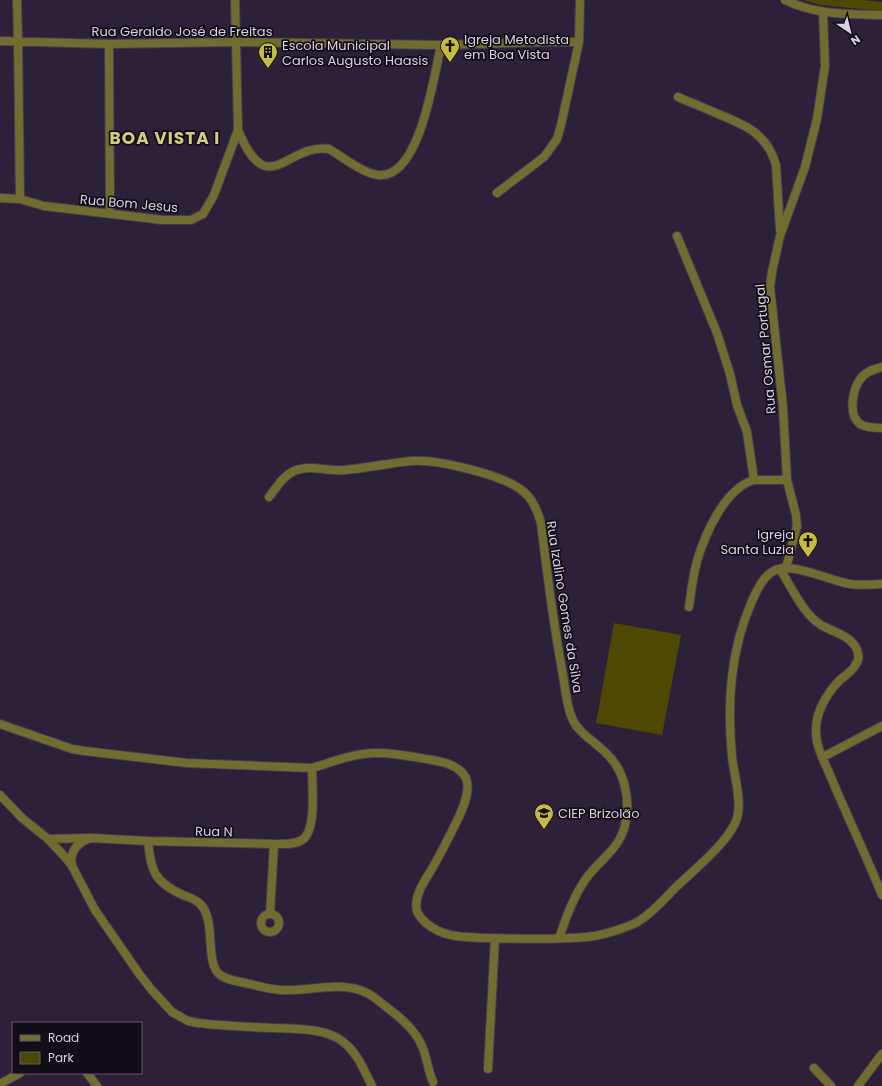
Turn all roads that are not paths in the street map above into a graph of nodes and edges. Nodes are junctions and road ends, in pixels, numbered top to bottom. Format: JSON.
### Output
{"nodes":[{"id":1,"x":17,"y":0,"type":"edge"},
{"id":2,"x":235,"y":0,"type":"edge"},
{"id":3,"x":580,"y":0,"type":"edge"},
{"id":4,"x":785,"y":0,"type":"edge"},
{"id":5,"x":824,"y":12,"type":"junction"},
{"id":6,"x":882,"y":15,"type":"edge"},
{"id":7,"x":0,"y":41,"type":"edge"},
{"id":8,"x":18,"y":41,"type":"junction"},
{"id":9,"x":235,"y":42,"type":"junction"},
{"id":10,"x":580,"y":42,"type":"junction"},
{"id":11,"x":109,"y":44,"type":"junction"},
{"id":12,"x":440,"y":45,"type":"junction"},
{"id":13,"x":678,"y":97,"type":"dead end"},
{"id":14,"x":238,"y":130,"type":"junction"},
{"id":15,"x":497,"y":192,"type":"dead end"},
{"id":16,"x":0,"y":198,"type":"edge"},
{"id":17,"x":20,"y":199,"type":"junction"},
{"id":18,"x":110,"y":214,"type":"junction"},
{"id":19,"x":677,"y":236,"type":"dead end"},
{"id":20,"x":780,"y":236,"type":"junction"},
{"id":21,"x":882,"y":367,"type":"edge"},
{"id":22,"x":882,"y":428,"type":"edge"},
{"id":23,"x":754,"y":480,"type":"junction"},
{"id":24,"x":787,"y":480,"type":"junction"},
{"id":25,"x":269,"y":497,"type":"dead end"},
{"id":26,"x":783,"y":568,"type":"junction"},
{"id":27,"x":882,"y":584,"type":"edge"},
{"id":28,"x":689,"y":607,"type":"dead end"},
{"id":29,"x":0,"y":724,"type":"edge"},
{"id":30,"x":882,"y":726,"type":"edge"},
{"id":31,"x":823,"y":758,"type":"junction"},
{"id":32,"x":312,"y":768,"type":"junction"},
{"id":33,"x":0,"y":795,"type":"edge"},
{"id":34,"x":91,"y":838,"type":"junction"},
{"id":35,"x":48,"y":839,"type":"junction"},
{"id":36,"x":148,"y":841,"type":"junction"},
{"id":37,"x":274,"y":844,"type":"junction"},
{"id":38,"x":72,"y":866,"type":"junction"},
{"id":39,"x":882,"y":895,"type":"edge"},
{"id":40,"x":270,"y":914,"type":"dead end"},
{"id":41,"x":495,"y":938,"type":"junction"},
{"id":42,"x":559,"y":938,"type":"junction"},
{"id":43,"x":882,"y":1054,"type":"edge"},
{"id":44,"x":814,"y":1068,"type":"dead end"},
{"id":45,"x":488,"y":1069,"type":"dead end"},
{"id":46,"x":18,"y":1074,"type":"edge"},
{"id":47,"x":88,"y":1074,"type":"edge"},
{"id":48,"x":433,"y":1082,"type":"dead end"},
{"id":49,"x":0,"y":1084,"type":"edge"},
{"id":50,"x":96,"y":1086,"type":"edge"},
{"id":51,"x":372,"y":1086,"type":"edge"},
{"id":52,"x":831,"y":1086,"type":"edge"},
{"id":53,"x":858,"y":1086,"type":"edge"}],
"edges":[{"from":1,"to":8,"type":"street"},
{"from":2,"to":9,"type":"street","name":"Rua Bom Jesus"},
{"from":3,"to":10,"type":"street"},
{"from":4,"to":5,"type":"street"},
{"from":5,"to":6,"type":"street"},
{"from":5,"to":20,"type":"street","name":"Rua Osmar Portugal"},
{"from":7,"to":8,"type":"street","name":"Rua Geraldo José de Freitas"},
{"from":8,"to":11,"type":"street","name":"Rua Geraldo José de Freitas"},
{"from":8,"to":17,"type":"street"},
{"from":9,"to":11,"type":"street","name":"Rua Geraldo José de Freitas"},
{"from":9,"to":12,"type":"street","name":"Rua Geraldo José de Freitas"},
{"from":9,"to":14,"type":"street","name":"Rua Bom Jesus"},
{"from":10,"to":12,"type":"street","name":"Rua Geraldo José de Freitas"},
{"from":10,"to":15,"type":"street"},
{"from":11,"to":18,"type":"street"},
{"from":12,"to":14,"type":"street"},
{"from":13,"to":20,"type":"street"},
{"from":14,"to":18,"type":"street","name":"Rua Bom Jesus"},
{"from":16,"to":17,"type":"street","name":"Rua Bom Jesus"},
{"from":17,"to":18,"type":"street","name":"Rua Bom Jesus"},
{"from":19,"to":23,"type":"street"},
{"from":20,"to":24,"type":"street","name":"Rua Osmar Portugal"},
{"from":21,"to":22,"type":"street"},
{"from":23,"to":24,"type":"street"},
{"from":23,"to":28,"type":"street"},
{"from":24,"to":26,"type":"street","name":"Rua Osmar Portugal"},
{"from":25,"to":42,"type":"street","name":"Rua Izalino Gomes da Silva"},
{"from":26,"to":27,"type":"street"},
{"from":26,"to":31,"type":"street"},
{"from":26,"to":42,"type":"street"},
{"from":29,"to":32,"type":"street"},
{"from":30,"to":31,"type":"street"},
{"from":31,"to":39,"type":"street"},
{"from":32,"to":37,"type":"street","name":"Rua N"},
{"from":32,"to":41,"type":"street"},
{"from":33,"to":35,"type":"street"},
{"from":34,"to":35,"type":"street","name":"Rua N"},
{"from":34,"to":36,"type":"street","name":"Rua N"},
{"from":34,"to":38,"type":"street"},
{"from":35,"to":38,"type":"street"},
{"from":36,"to":37,"type":"street","name":"Rua N"},
{"from":36,"to":48,"type":"street"},
{"from":37,"to":40,"type":"street"},
{"from":38,"to":51,"type":"street"},
{"from":41,"to":42,"type":"street"},
{"from":41,"to":45,"type":"street"},
{"from":43,"to":53,"type":"street"},
{"from":44,"to":52,"type":"street"},
{"from":46,"to":49,"type":"street"},
{"from":47,"to":50,"type":"street"}]}
